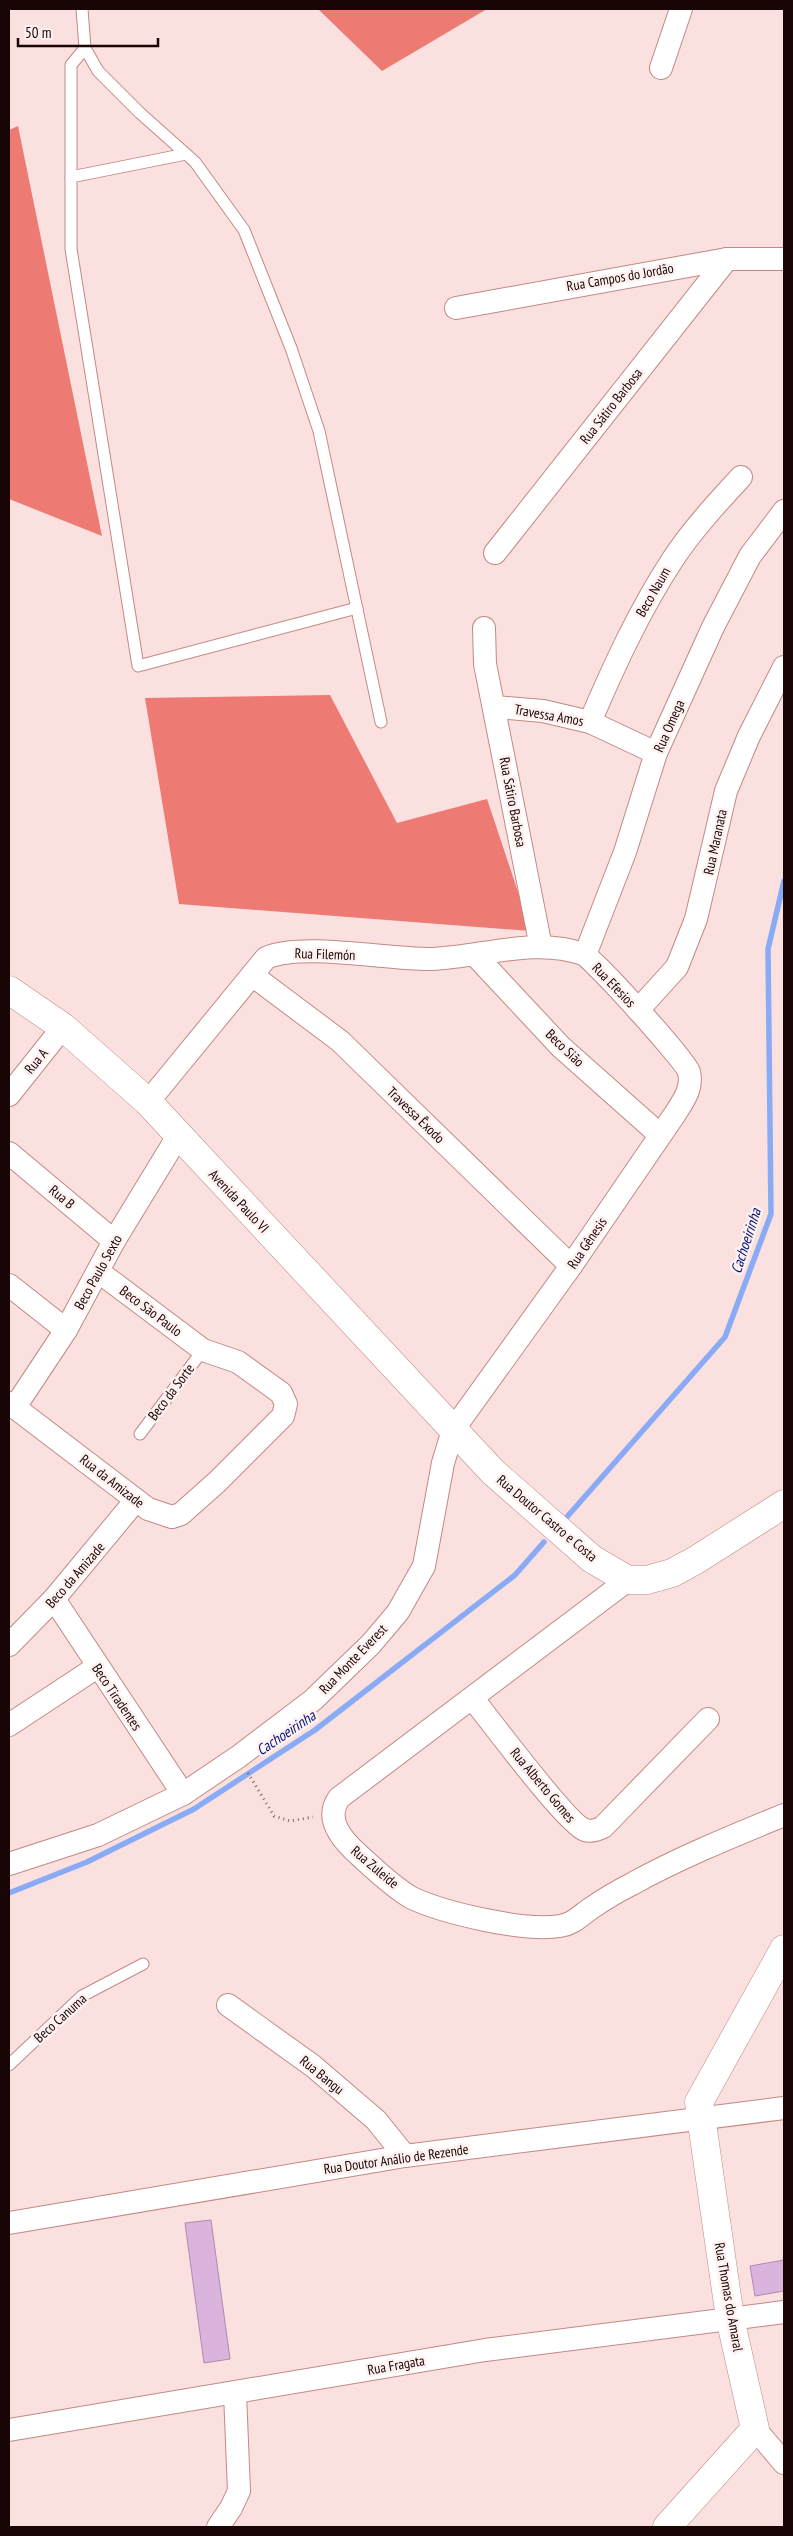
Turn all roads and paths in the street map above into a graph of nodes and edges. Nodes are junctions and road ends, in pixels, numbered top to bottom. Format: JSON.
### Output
{"nodes":[{"id":1,"x":82,"y":9,"type":"edge"},
{"id":2,"x":682,"y":9,"type":"edge"},
{"id":3,"x":85,"y":48,"type":"junction"},
{"id":4,"x":661,"y":68,"type":"dead end"},
{"id":5,"x":186,"y":154,"type":"junction"},
{"id":6,"x":71,"y":177,"type":"junction"},
{"id":7,"x":727,"y":259,"type":"junction"},
{"id":8,"x":784,"y":259,"type":"edge"},
{"id":9,"x":456,"y":308,"type":"dead end"},
{"id":10,"x":741,"y":477,"type":"dead end"},
{"id":11,"x":784,"y":511,"type":"edge"},
{"id":12,"x":495,"y":552,"type":"dead end"},
{"id":13,"x":357,"y":608,"type":"junction"},
{"id":14,"x":484,"y":628,"type":"dead end"},
{"id":15,"x":784,"y":667,"type":"edge"},
{"id":16,"x":496,"y":707,"type":"junction"},
{"id":17,"x":381,"y":722,"type":"dead end"},
{"id":18,"x":590,"y":722,"type":"junction"},
{"id":19,"x":656,"y":753,"type":"junction"},
{"id":20,"x":541,"y":947,"type":"junction"},
{"id":21,"x":476,"y":955,"type":"junction"},
{"id":22,"x":585,"y":955,"type":"junction"},
{"id":23,"x":252,"y":975,"type":"junction"},
{"id":24,"x":10,"y":995,"type":"edge"},
{"id":25,"x":638,"y":1010,"type":"junction"},
{"id":26,"x":63,"y":1027,"type":"junction"},
{"id":27,"x":673,"y":1049,"type":"joint"},
{"id":28,"x":9,"y":1095,"type":"edge"},
{"id":29,"x":148,"y":1102,"type":"junction"},
{"id":30,"x":660,"y":1135,"type":"junction"},
{"id":31,"x":178,"y":1136,"type":"junction"},
{"id":32,"x":9,"y":1153,"type":"edge"},
{"id":33,"x":114,"y":1241,"type":"junction"},
{"id":34,"x":571,"y":1266,"type":"junction"},
{"id":35,"x":99,"y":1272,"type":"junction"},
{"id":36,"x":9,"y":1285,"type":"edge"},
{"id":37,"x":66,"y":1330,"type":"junction"},
{"id":38,"x":203,"y":1350,"type":"junction"},
{"id":39,"x":12,"y":1405,"type":"edge"},
{"id":40,"x":453,"y":1430,"type":"junction"},
{"id":41,"x":140,"y":1434,"type":"dead end"},
{"id":42,"x":136,"y":1500,"type":"junction"},
{"id":43,"x":784,"y":1504,"type":"edge"},
{"id":44,"x":628,"y":1580,"type":"junction"},
{"id":45,"x":54,"y":1599,"type":"junction"},
{"id":46,"x":9,"y":1645,"type":"edge"},
{"id":47,"x":97,"y":1667,"type":"junction"},
{"id":48,"x":473,"y":1699,"type":"junction"},
{"id":49,"x":708,"y":1719,"type":"dead end"},
{"id":50,"x":9,"y":1725,"type":"edge"},
{"id":51,"x":250,"y":1776,"type":"dead end"},
{"id":52,"x":183,"y":1794,"type":"junction"},
{"id":53,"x":332,"y":1812,"type":"junction"},
{"id":54,"x":784,"y":1815,"type":"edge"},
{"id":55,"x":9,"y":1864,"type":"edge"},
{"id":56,"x":784,"y":1949,"type":"edge"},
{"id":57,"x":143,"y":1964,"type":"dead end"},
{"id":58,"x":228,"y":2005,"type":"dead end"},
{"id":59,"x":9,"y":2065,"type":"edge"},
{"id":60,"x":784,"y":2108,"type":"edge"},
{"id":61,"x":701,"y":2120,"type":"junction"},
{"id":62,"x":406,"y":2156,"type":"junction"},
{"id":63,"x":9,"y":2223,"type":"edge"},
{"id":64,"x":784,"y":2312,"type":"edge"},
{"id":65,"x":730,"y":2318,"type":"junction"},
{"id":66,"x":235,"y":2393,"type":"junction"},
{"id":67,"x":755,"y":2429,"type":"junction"},
{"id":68,"x":9,"y":2430,"type":"edge"},
{"id":69,"x":784,"y":2463,"type":"edge"},
{"id":70,"x":218,"y":2527,"type":"edge"},
{"id":71,"x":667,"y":2527,"type":"edge"}],
"edges":[{"from":1,"to":3,"type":"lane"},
{"from":2,"to":4,"type":"street"},
{"from":3,"to":5,"type":"lane"},
{"from":3,"to":6,"type":"lane"},
{"from":5,"to":6,"type":"lane"},
{"from":5,"to":13,"type":"lane"},
{"from":6,"to":13,"type":"lane"},
{"from":7,"to":8,"type":"street","name":"Rua Campos do Jordão"},
{"from":7,"to":9,"type":"street","name":"Rua Campos do Jordão"},
{"from":7,"to":12,"type":"street","name":"Rua Sátiro Barbosa"},
{"from":10,"to":18,"type":"street","name":"Beco Naum"},
{"from":11,"to":19,"type":"street","name":"Rua Omega"},
{"from":13,"to":17,"type":"lane"},
{"from":14,"to":16,"type":"street","name":"Rua Sátiro Barbosa"},
{"from":15,"to":25,"type":"street","name":"Rua Maranata"},
{"from":16,"to":18,"type":"street","name":"Travessa Amos"},
{"from":16,"to":20,"type":"street","name":"Rua Sátiro Barbosa"},
{"from":18,"to":19,"type":"street","name":"Travessa Amos"},
{"from":19,"to":22,"type":"street","name":"Rua Omega"},
{"from":20,"to":21,"type":"street","name":"Rua Filemón"},
{"from":20,"to":22,"type":"street","name":"Rua Efesios"},
{"from":21,"to":23,"type":"street","name":"Rua Filemón"},
{"from":21,"to":30,"type":"street","name":"Beco Sião"},
{"from":22,"to":25,"type":"street","name":"Rua Efesios"},
{"from":23,"to":29,"type":"street","name":"Rua Filemón"},
{"from":23,"to":34,"type":"street","name":"Travessa Êxodo"},
{"from":24,"to":26,"type":"street","name":"Avenida Paulo VI"},
{"from":25,"to":27,"type":"street","name":"Rua Efesios"},
{"from":26,"to":28,"type":"street","name":"Rua A"},
{"from":26,"to":29,"type":"street","name":"Avenida Paulo VI"},
{"from":27,"to":30,"type":"street","name":"Rua Gênesis"},
{"from":29,"to":31,"type":"street","name":"Avenida Paulo VI"},
{"from":30,"to":34,"type":"street","name":"Rua Gênesis"},
{"from":31,"to":33,"type":"street","name":"Beco Paulo Sexto"},
{"from":31,"to":40,"type":"street","name":"Avenida Paulo VI"},
{"from":32,"to":33,"type":"street","name":"Rua B"},
{"from":33,"to":35,"type":"street","name":"Beco Paulo Sexto"},
{"from":34,"to":40,"type":"street","name":"Rua Gênesis"},
{"from":35,"to":37,"type":"street","name":"Beco Paulo Sexto"},
{"from":35,"to":38,"type":"street","name":"Beco São Paulo"},
{"from":36,"to":37,"type":"street"},
{"from":37,"to":39,"type":"street","name":"Beco Paulo Sexto"},
{"from":38,"to":41,"type":"lane","name":"Beco da Sorte"},
{"from":38,"to":42,"type":"street","name":"Rua da Amizade"},
{"from":39,"to":42,"type":"street","name":"Rua da Amizade"},
{"from":40,"to":44,"type":"street","name":"Rua Doutor Castro e Costa"},
{"from":40,"to":52,"type":"street","name":"Rua Monte Everest"},
{"from":42,"to":45,"type":"street","name":"Beco da Amizade"},
{"from":43,"to":44,"type":"street"},
{"from":44,"to":48,"type":"street"},
{"from":45,"to":46,"type":"street","name":"Beco da Amizade"},
{"from":45,"to":47,"type":"street","name":"Beco Tiradentes"},
{"from":47,"to":50,"type":"street"},
{"from":47,"to":52,"type":"street","name":"Beco Tiradentes"},
{"from":48,"to":49,"type":"street","name":"Rua Alberto Gomes"},
{"from":48,"to":53,"type":"street"},
{"from":51,"to":53,"type":"path"},
{"from":52,"to":55,"type":"street","name":"Rua Monte Everest"},
{"from":53,"to":54,"type":"street","name":"Rua Zuleide"},
{"from":56,"to":61,"type":"street","name":"Rua Thomas do Amaral"},
{"from":57,"to":59,"type":"lane","name":"Beco Canuma"},
{"from":58,"to":62,"type":"street","name":"Rua Bangu"},
{"from":60,"to":61,"type":"street","name":"Rua Doutor Análio de Rezende"},
{"from":61,"to":62,"type":"street","name":"Rua Doutor Análio de Rezende"},
{"from":61,"to":65,"type":"street","name":"Rua Thomas do Amaral"},
{"from":62,"to":63,"type":"street","name":"Rua Doutor Análio de Rezende"},
{"from":64,"to":65,"type":"street","name":"Rua Fragata"},
{"from":65,"to":66,"type":"street","name":"Rua Fragata"},
{"from":65,"to":67,"type":"street","name":"Rua Thomas do Amaral"},
{"from":66,"to":68,"type":"street","name":"Rua Fragata"},
{"from":66,"to":70,"type":"street"},
{"from":67,"to":69,"type":"street","name":"Rua Thomas do Amaral"},
{"from":67,"to":71,"type":"street"}]}
